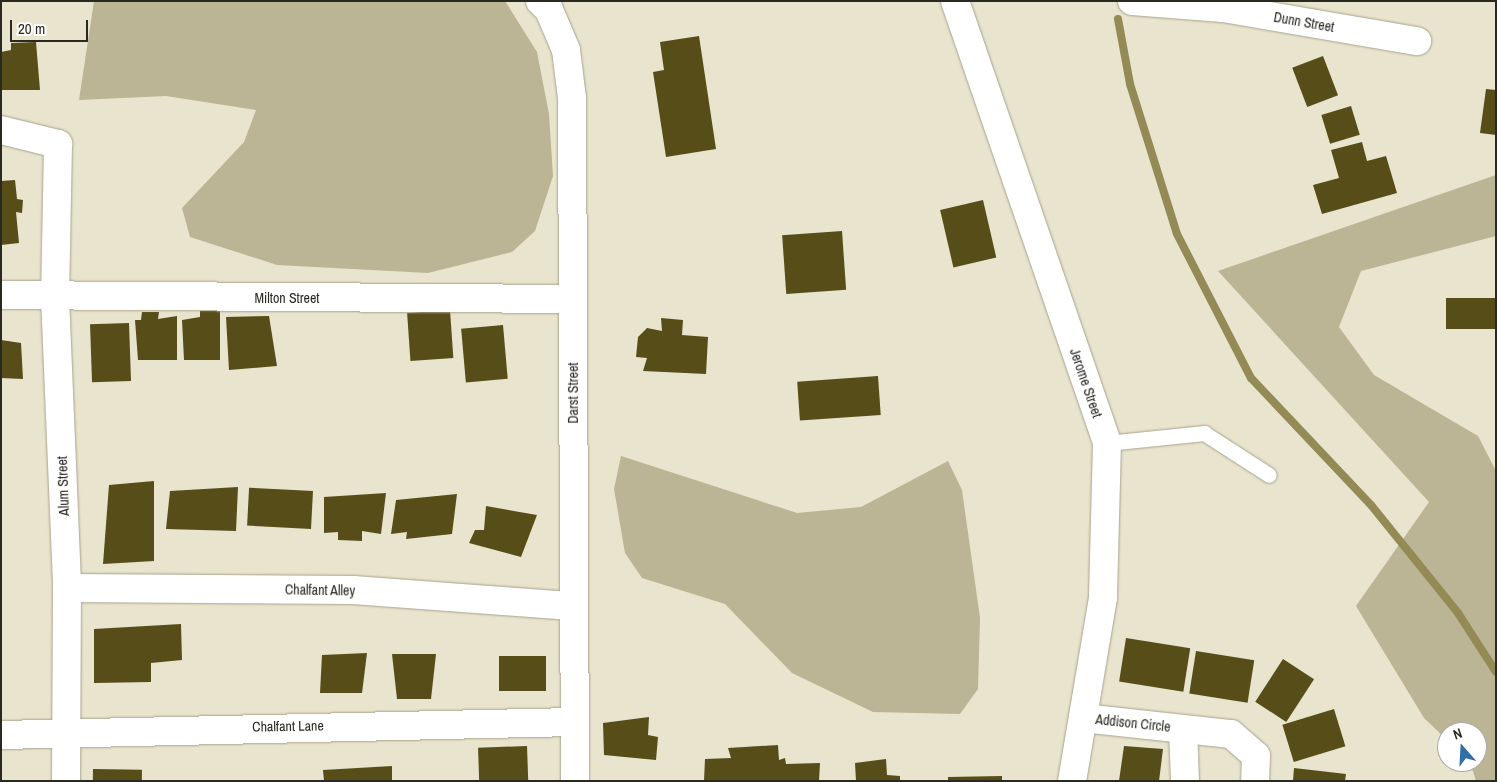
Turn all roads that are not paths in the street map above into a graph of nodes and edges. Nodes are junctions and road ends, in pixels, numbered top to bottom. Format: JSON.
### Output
{"nodes":[{"id":1,"x":956,"y":1,"type":"edge"},
{"id":2,"x":1132,"y":1,"type":"edge"},
{"id":3,"x":545,"y":5,"type":"edge"},
{"id":4,"x":1417,"y":41,"type":"dead end"},
{"id":5,"x":1,"y":130,"type":"edge"},
{"id":6,"x":1,"y":295,"type":"edge"},
{"id":7,"x":55,"y":297,"type":"junction"},
{"id":8,"x":572,"y":299,"type":"junction"},
{"id":9,"x":1106,"y":443,"type":"junction"},
{"id":10,"x":1268,"y":476,"type":"dead end"},
{"id":11,"x":67,"y":588,"type":"junction"},
{"id":12,"x":572,"y":606,"type":"junction"},
{"id":13,"x":1083,"y":718,"type":"junction"},
{"id":14,"x":574,"y":722,"type":"junction"},
{"id":15,"x":1183,"y":729,"type":"junction"},
{"id":16,"x":1,"y":735,"type":"edge"},
{"id":17,"x":68,"y":735,"type":"junction"},
{"id":18,"x":66,"y":781,"type":"edge"},
{"id":19,"x":575,"y":781,"type":"edge"},
{"id":20,"x":1072,"y":781,"type":"edge"},
{"id":21,"x":1185,"y":781,"type":"edge"},
{"id":22,"x":1254,"y":781,"type":"edge"}],
"edges":[{"from":1,"to":9,"type":"street","name":"Jerome Street"},
{"from":2,"to":4,"type":"street","name":"Dunn Street"},
{"from":3,"to":8,"type":"street","name":"Darst Street"},
{"from":5,"to":7,"type":"street","name":"Alum Street"},
{"from":6,"to":7,"type":"street","name":"Milton Street"},
{"from":7,"to":8,"type":"street","name":"Milton Street"},
{"from":7,"to":11,"type":"street","name":"Alum Street"},
{"from":8,"to":12,"type":"street","name":"Darst Street"},
{"from":9,"to":10,"type":"lane"},
{"from":9,"to":13,"type":"street","name":"Jerome Street"},
{"from":11,"to":12,"type":"street","name":"Chalfant Alley"},
{"from":11,"to":17,"type":"street","name":"Alum Street"},
{"from":12,"to":14,"type":"street","name":"Darst Street"},
{"from":13,"to":15,"type":"street","name":"Addison Circle"},
{"from":13,"to":20,"type":"street","name":"Jerome Street"},
{"from":14,"to":17,"type":"street","name":"Chalfant Lane"},
{"from":14,"to":19,"type":"street","name":"Darst Street"},
{"from":15,"to":21,"type":"street","name":"Addison Circle"},
{"from":15,"to":22,"type":"street","name":"Addison Circle"},
{"from":16,"to":17,"type":"street","name":"Chalfant Lane"},
{"from":17,"to":18,"type":"street","name":"Alum Street"}]}
